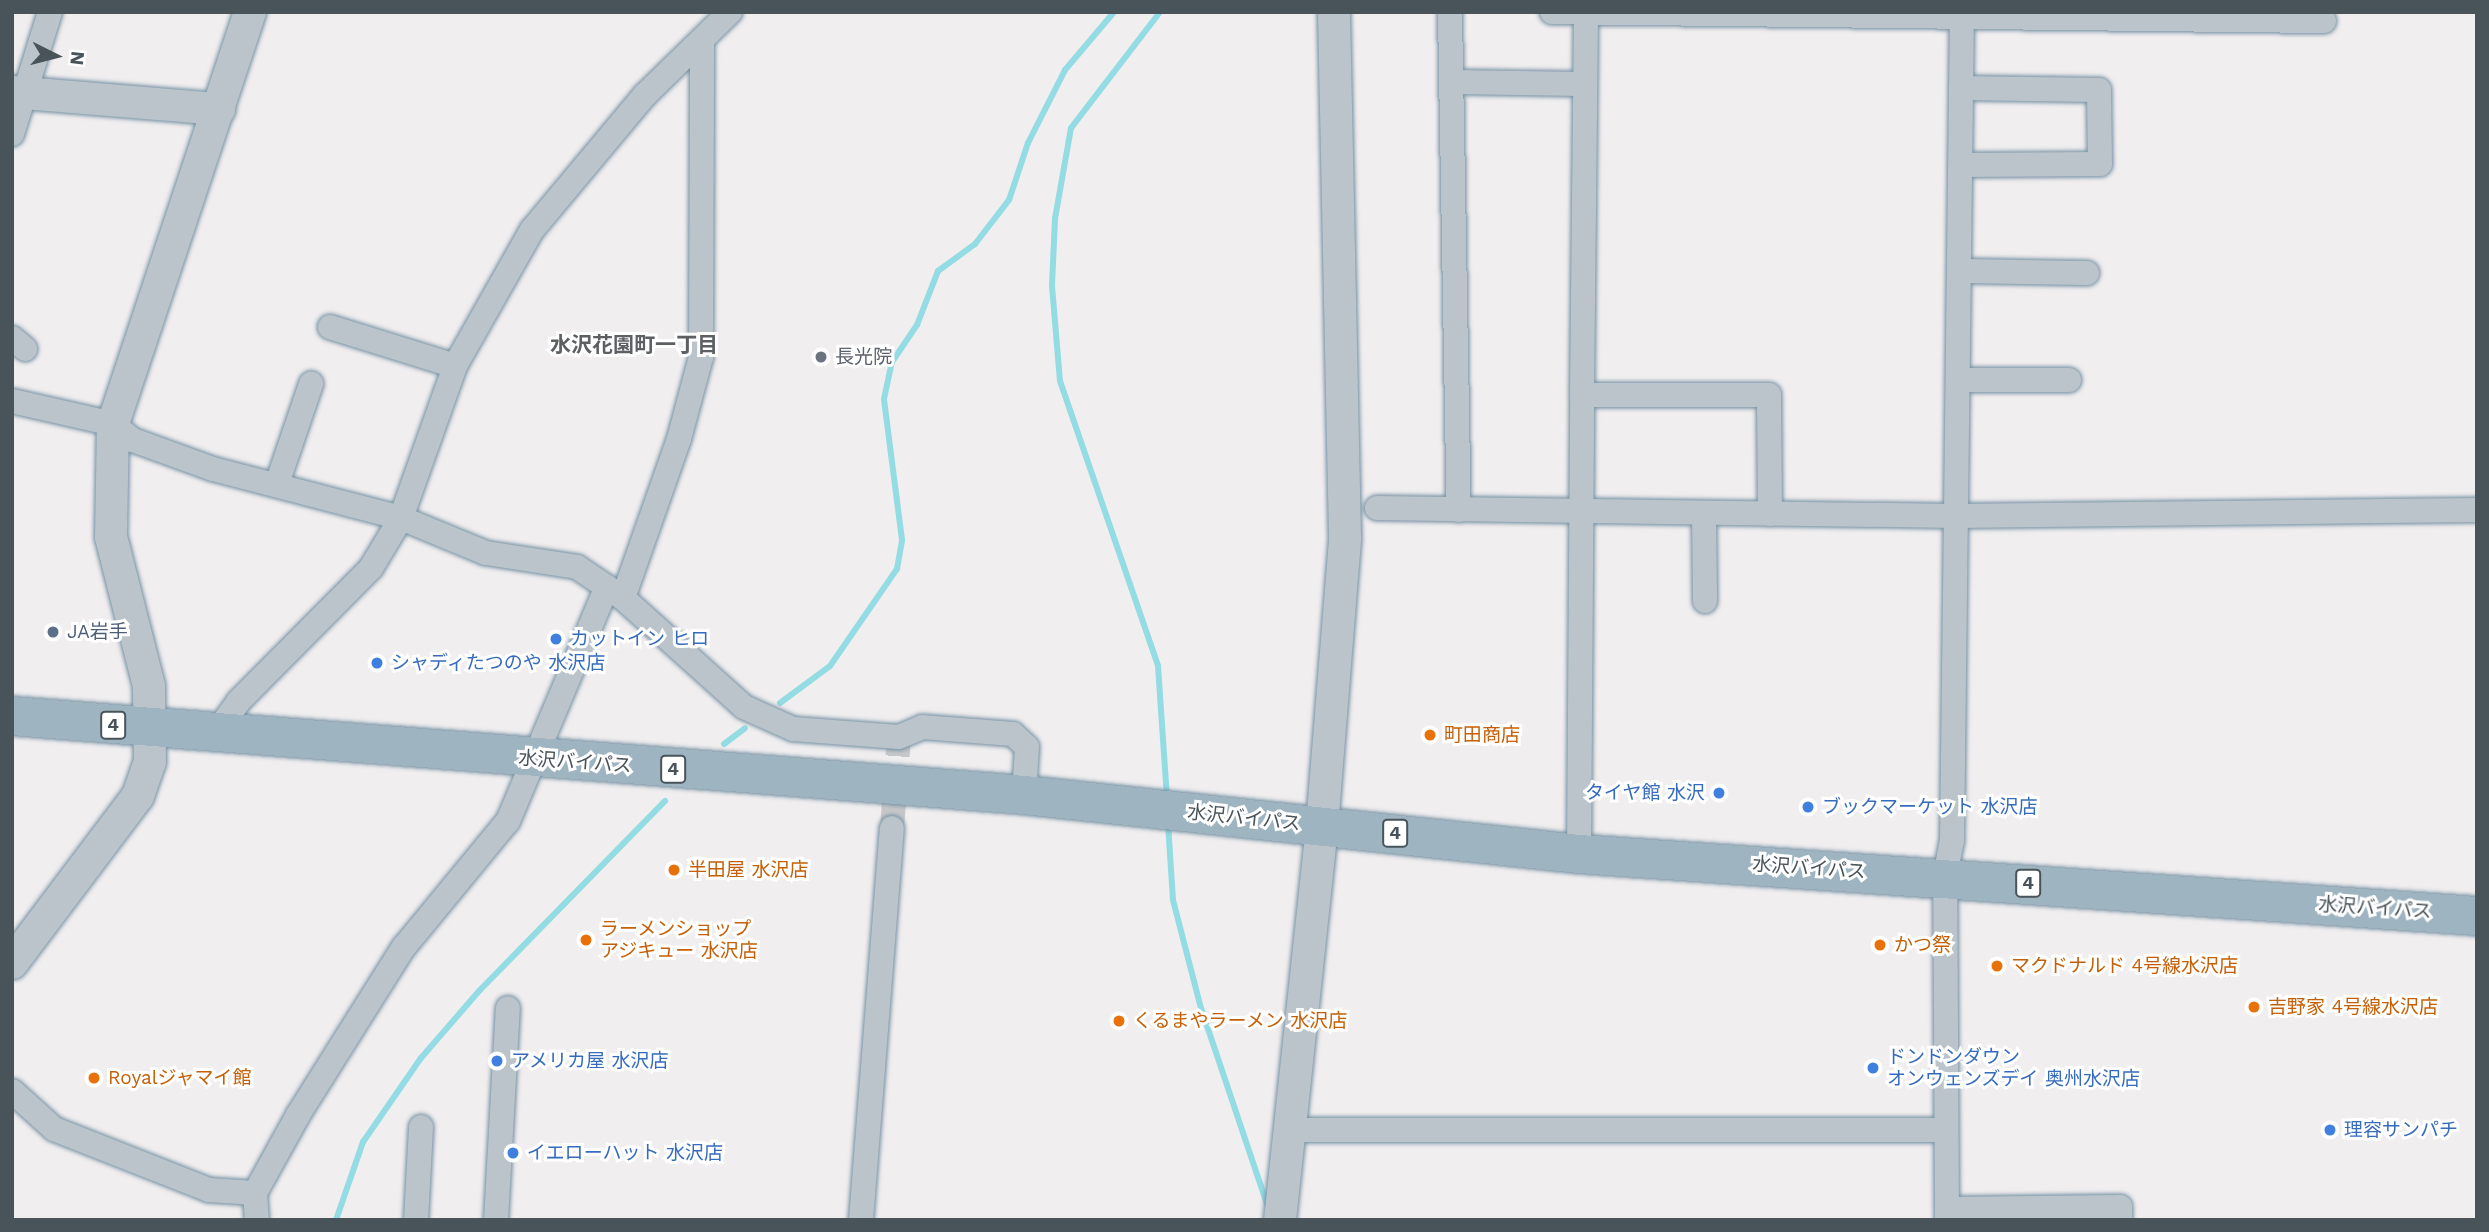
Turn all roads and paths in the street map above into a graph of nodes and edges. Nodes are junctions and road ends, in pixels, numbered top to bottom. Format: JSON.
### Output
{"nodes":[{"id":1,"x":51,"y":12,"type":"edge"},
{"id":2,"x":250,"y":12,"type":"edge"},
{"id":3,"x":730,"y":12,"type":"edge"},
{"id":4,"x":1334,"y":12,"type":"edge"},
{"id":5,"x":1450,"y":12,"type":"edge"},
{"id":6,"x":1552,"y":12,"type":"edge"},
{"id":7,"x":1586,"y":13,"type":"edge"},
{"id":8,"x":1962,"y":15,"type":"edge"},
{"id":9,"x":2324,"y":21,"type":"dead end"},
{"id":10,"x":702,"y":40,"type":"junction"},
{"id":11,"x":1451,"y":82,"type":"junction"},
{"id":12,"x":1585,"y":84,"type":"junction"},
{"id":13,"x":1961,"y":88,"type":"junction"},
{"id":14,"x":20,"y":92,"type":"edge"},
{"id":15,"x":219,"y":109,"type":"junction"},
{"id":16,"x":12,"y":134,"type":"edge"},
{"id":17,"x":1961,"y":165,"type":"junction"},
{"id":18,"x":1960,"y":271,"type":"junction"},
{"id":19,"x":2087,"y":273,"type":"dead end"},
{"id":20,"x":330,"y":327,"type":"dead end"},
{"id":21,"x":455,"y":366,"type":"junction"},
{"id":22,"x":1958,"y":380,"type":"junction"},
{"id":23,"x":2069,"y":380,"type":"dead end"},
{"id":24,"x":311,"y":384,"type":"dead end"},
{"id":25,"x":1582,"y":395,"type":"junction"},
{"id":26,"x":12,"y":401,"type":"edge"},
{"id":27,"x":113,"y":424,"type":"junction"},
{"id":28,"x":277,"y":484,"type":"junction"},
{"id":29,"x":1377,"y":508,"type":"dead end"},
{"id":30,"x":1459,"y":510,"type":"junction"},
{"id":31,"x":2477,"y":510,"type":"edge"},
{"id":32,"x":1583,"y":512,"type":"junction"},
{"id":33,"x":1704,"y":514,"type":"junction"},
{"id":34,"x":1770,"y":514,"type":"junction"},
{"id":35,"x":1955,"y":516,"type":"junction"},
{"id":36,"x":401,"y":518,"type":"junction"},
{"id":37,"x":615,"y":592,"type":"junction"},
{"id":38,"x":1705,"y":601,"type":"dead end"},
{"id":39,"x":12,"y":716,"type":"edge"},
{"id":40,"x":150,"y":727,"type":"junction"},
{"id":41,"x":215,"y":734,"type":"junction"},
{"id":42,"x":533,"y":759,"type":"junction"},
{"id":43,"x":1024,"y":795,"type":"junction"},
{"id":44,"x":1322,"y":826,"type":"junction"},
{"id":45,"x":892,"y":828,"type":"tunnel mouth"},
{"id":46,"x":1579,"y":854,"type":"junction"},
{"id":47,"x":1945,"y":876,"type":"junction"},
{"id":48,"x":2477,"y":916,"type":"edge"},
{"id":49,"x":12,"y":963,"type":"edge"},
{"id":50,"x":508,"y":1008,"type":"dead end"},
{"id":51,"x":12,"y":1091,"type":"edge"},
{"id":52,"x":421,"y":1126,"type":"dead end"},
{"id":53,"x":1289,"y":1130,"type":"junction"},
{"id":54,"x":1946,"y":1130,"type":"junction"},
{"id":55,"x":255,"y":1193,"type":"junction"},
{"id":56,"x":1281,"y":1208,"type":"edge"},
{"id":57,"x":1947,"y":1215,"type":"edge"},
{"id":58,"x":257,"y":1220,"type":"edge"},
{"id":59,"x":416,"y":1220,"type":"edge"},
{"id":60,"x":496,"y":1220,"type":"edge"},
{"id":61,"x":862,"y":1220,"type":"edge"},
{"id":62,"x":2120,"y":1220,"type":"edge"}],
"edges":[{"from":1,"to":14,"type":"street"},
{"from":2,"to":15,"type":"street"},
{"from":3,"to":10,"type":"street"},
{"from":4,"to":44,"type":"street"},
{"from":5,"to":11,"type":"street"},
{"from":6,"to":7,"type":"street"},
{"from":7,"to":8,"type":"street"},
{"from":7,"to":12,"type":"street"},
{"from":8,"to":9,"type":"street"},
{"from":8,"to":13,"type":"street"},
{"from":10,"to":21,"type":"street"},
{"from":10,"to":37,"type":"street"},
{"from":11,"to":12,"type":"street"},
{"from":11,"to":30,"type":"street"},
{"from":12,"to":25,"type":"street"},
{"from":13,"to":17,"type":"street"},
{"from":13,"to":17,"type":"street"},
{"from":14,"to":15,"type":"street"},
{"from":14,"to":16,"type":"street"},
{"from":15,"to":27,"type":"street"},
{"from":17,"to":18,"type":"street"},
{"from":18,"to":19,"type":"street"},
{"from":18,"to":22,"type":"street"},
{"from":20,"to":21,"type":"street"},
{"from":21,"to":36,"type":"street"},
{"from":22,"to":23,"type":"street"},
{"from":22,"to":35,"type":"street"},
{"from":24,"to":28,"type":"street"},
{"from":25,"to":32,"type":"street"},
{"from":25,"to":34,"type":"street"},
{"from":26,"to":27,"type":"street"},
{"from":27,"to":28,"type":"street"},
{"from":27,"to":40,"type":"street"},
{"from":28,"to":36,"type":"street"},
{"from":29,"to":30,"type":"street"},
{"from":30,"to":32,"type":"street"},
{"from":31,"to":35,"type":"street"},
{"from":32,"to":33,"type":"street"},
{"from":32,"to":46,"type":"street"},
{"from":33,"to":34,"type":"street"},
{"from":33,"to":38,"type":"street"},
{"from":34,"to":35,"type":"street"},
{"from":35,"to":47,"type":"street"},
{"from":36,"to":37,"type":"street"},
{"from":36,"to":41,"type":"street"},
{"from":37,"to":42,"type":"street"},
{"from":37,"to":43,"type":"street"},
{"from":39,"to":40,"type":"highway","name":"水沢バイパス","number":"4"},
{"from":40,"to":41,"type":"highway","name":"水沢バイパス","number":"4"},
{"from":40,"to":49,"type":"street"},
{"from":41,"to":42,"type":"highway","name":"水沢バイパス","number":"4"},
{"from":42,"to":43,"type":"highway","name":"水沢バイパス","number":"4"},
{"from":42,"to":55,"type":"street"},
{"from":43,"to":44,"type":"highway","name":"水沢バイパス","number":"4"},
{"from":44,"to":46,"type":"highway","name":"水沢バイパス","number":"4"},
{"from":44,"to":53,"type":"street"},
{"from":45,"to":61,"type":"street"},
{"from":46,"to":47,"type":"highway","name":"水沢バイパス","number":"4"},
{"from":47,"to":48,"type":"highway","name":"水沢バイパス","number":"4"},
{"from":47,"to":54,"type":"street"},
{"from":50,"to":60,"type":"street"},
{"from":51,"to":55,"type":"street"},
{"from":52,"to":59,"type":"street"},
{"from":53,"to":54,"type":"street"},
{"from":53,"to":56,"type":"street"},
{"from":54,"to":57,"type":"street"},
{"from":55,"to":58,"type":"street"},
{"from":57,"to":62,"type":"street"}]}
